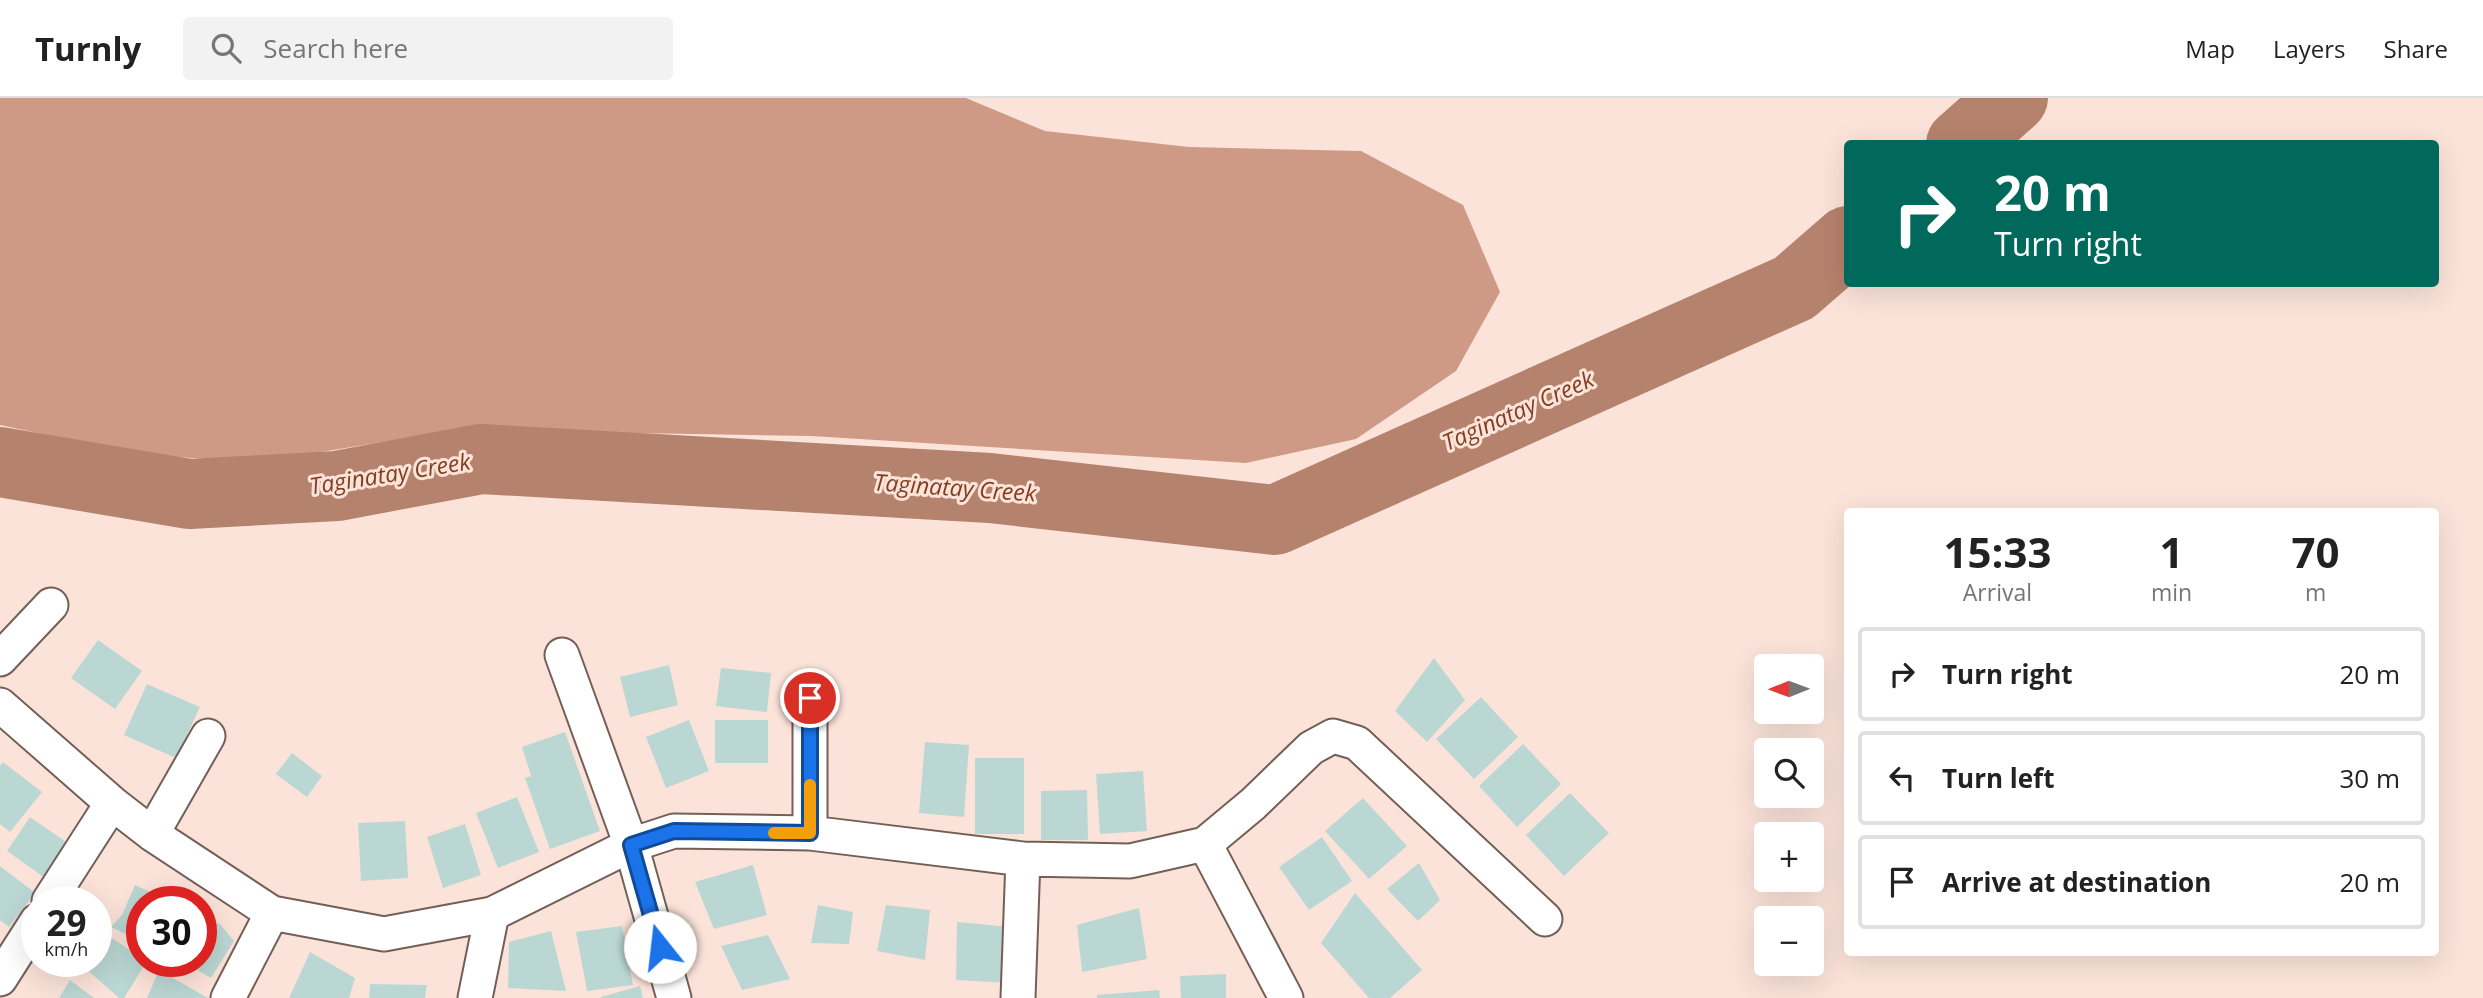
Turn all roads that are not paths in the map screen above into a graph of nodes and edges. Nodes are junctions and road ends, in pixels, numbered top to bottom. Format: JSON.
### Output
{"nodes":[{"id":1,"x":51,"y":605,"type":"dead end"},
{"id":2,"x":562,"y":656,"type":"dead end"},
{"id":3,"x":0,"y":659,"type":"edge"},
{"id":4,"x":810,"y":698,"type":"dead end"},
{"id":5,"x":0,"y":705,"type":"edge"},
{"id":6,"x":208,"y":736,"type":"dead end"},
{"id":7,"x":112,"y":803,"type":"junction"},
{"id":8,"x":810,"y":833,"type":"junction"},
{"id":9,"x":152,"y":834,"type":"junction"},
{"id":10,"x":1205,"y":844,"type":"junction"},
{"id":11,"x":631,"y":845,"type":"junction"},
{"id":12,"x":1023,"y":859,"type":"junction"},
{"id":13,"x":59,"y":886,"type":"edge"},
{"id":14,"x":272,"y":913,"type":"junction"},
{"id":15,"x":492,"y":914,"type":"junction"},
{"id":16,"x":1545,"y":919,"type":"dead end"},
{"id":17,"x":21,"y":946,"type":"edge"},
{"id":18,"x":0,"y":979,"type":"edge"},
{"id":19,"x":228,"y":998,"type":"edge"},
{"id":20,"x":475,"y":998,"type":"edge"},
{"id":21,"x":674,"y":998,"type":"edge"},
{"id":22,"x":1018,"y":998,"type":"edge"},
{"id":23,"x":1286,"y":998,"type":"edge"}],
"edges":[{"from":1,"to":3,"type":"street"},
{"from":2,"to":11,"type":"street"},
{"from":4,"to":8,"type":"street"},
{"from":5,"to":7,"type":"street"},
{"from":6,"to":9,"type":"street"},
{"from":7,"to":9,"type":"street"},
{"from":7,"to":13,"type":"street"},
{"from":8,"to":11,"type":"street"},
{"from":8,"to":12,"type":"street"},
{"from":9,"to":14,"type":"street"},
{"from":10,"to":12,"type":"street"},
{"from":10,"to":16,"type":"street"},
{"from":10,"to":23,"type":"street"},
{"from":11,"to":15,"type":"street"},
{"from":11,"to":21,"type":"street"},
{"from":12,"to":22,"type":"street"},
{"from":14,"to":15,"type":"street"},
{"from":14,"to":19,"type":"street"},
{"from":15,"to":20,"type":"street"},
{"from":17,"to":18,"type":"street"}]}
